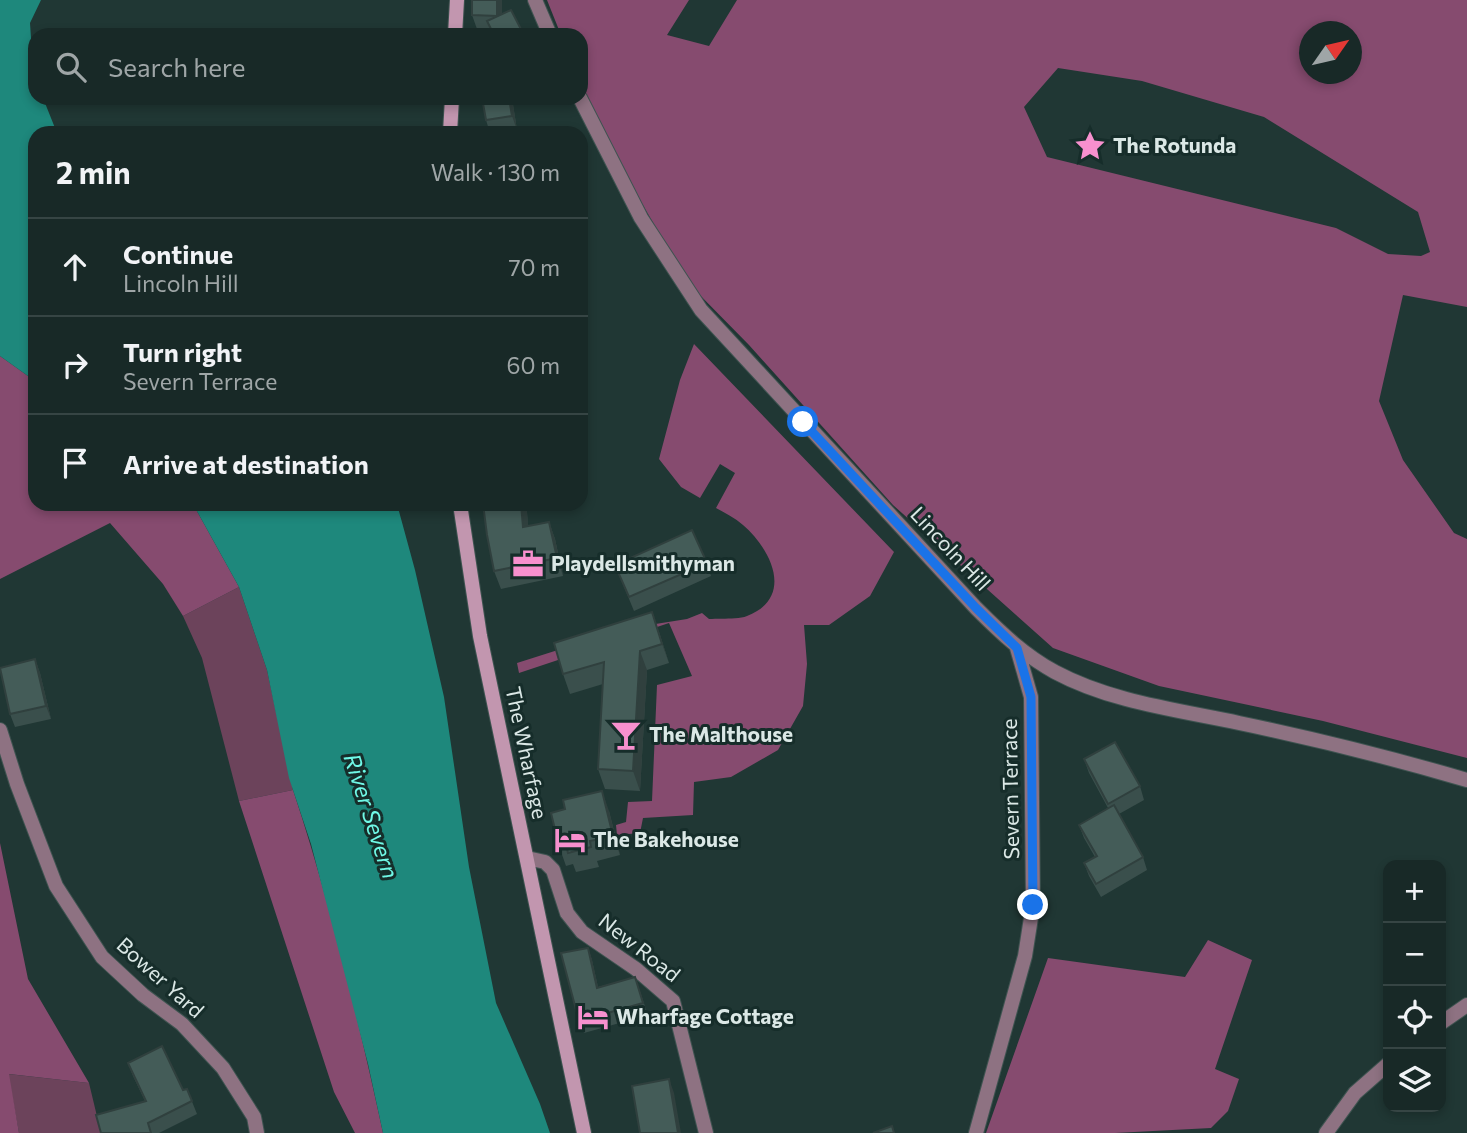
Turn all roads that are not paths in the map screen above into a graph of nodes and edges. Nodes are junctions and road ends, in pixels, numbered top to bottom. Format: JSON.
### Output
{"nodes":[{"id":1,"x":457,"y":0,"type":"edge"},
{"id":2,"x":535,"y":0,"type":"edge"},
{"id":3,"x":455,"y":28,"type":"edge"},
{"id":4,"x":547,"y":28,"type":"edge"},
{"id":5,"x":452,"y":105,"type":"edge"},
{"id":6,"x":584,"y":105,"type":"edge"},
{"id":7,"x":450,"y":126,"type":"edge"},
{"id":8,"x":461,"y":511,"type":"edge"},
{"id":9,"x":1017,"y":648,"type":"junction"},
{"id":10,"x":0,"y":730,"type":"edge"},
{"id":11,"x":1467,"y":780,"type":"edge"},
{"id":12,"x":527,"y":858,"type":"junction"},
{"id":13,"x":1467,"y":1004,"type":"edge"},
{"id":14,"x":1446,"y":1019,"type":"edge"},
{"id":15,"x":1383,"y":1068,"type":"edge"},
{"id":16,"x":257,"y":1133,"type":"edge"},
{"id":17,"x":584,"y":1133,"type":"edge"},
{"id":18,"x":706,"y":1133,"type":"edge"},
{"id":19,"x":976,"y":1133,"type":"edge"},
{"id":20,"x":1326,"y":1133,"type":"edge"}],
"edges":[{"from":1,"to":3,"type":"street"},
{"from":2,"to":4,"type":"street"},
{"from":5,"to":7,"type":"street"},
{"from":6,"to":9,"type":"street","name":"Lincoln Hill"},
{"from":8,"to":12,"type":"street","name":"The Wharfage"},
{"from":9,"to":11,"type":"street","name":"Lincoln Hill"},
{"from":9,"to":19,"type":"street","name":"Severn Terrace"},
{"from":10,"to":16,"type":"street","name":"Bower Yard"},
{"from":12,"to":17,"type":"street","name":"The Wharfage"},
{"from":12,"to":18,"type":"street","name":"New Road"},
{"from":13,"to":14,"type":"street"},
{"from":15,"to":20,"type":"street"}]}
